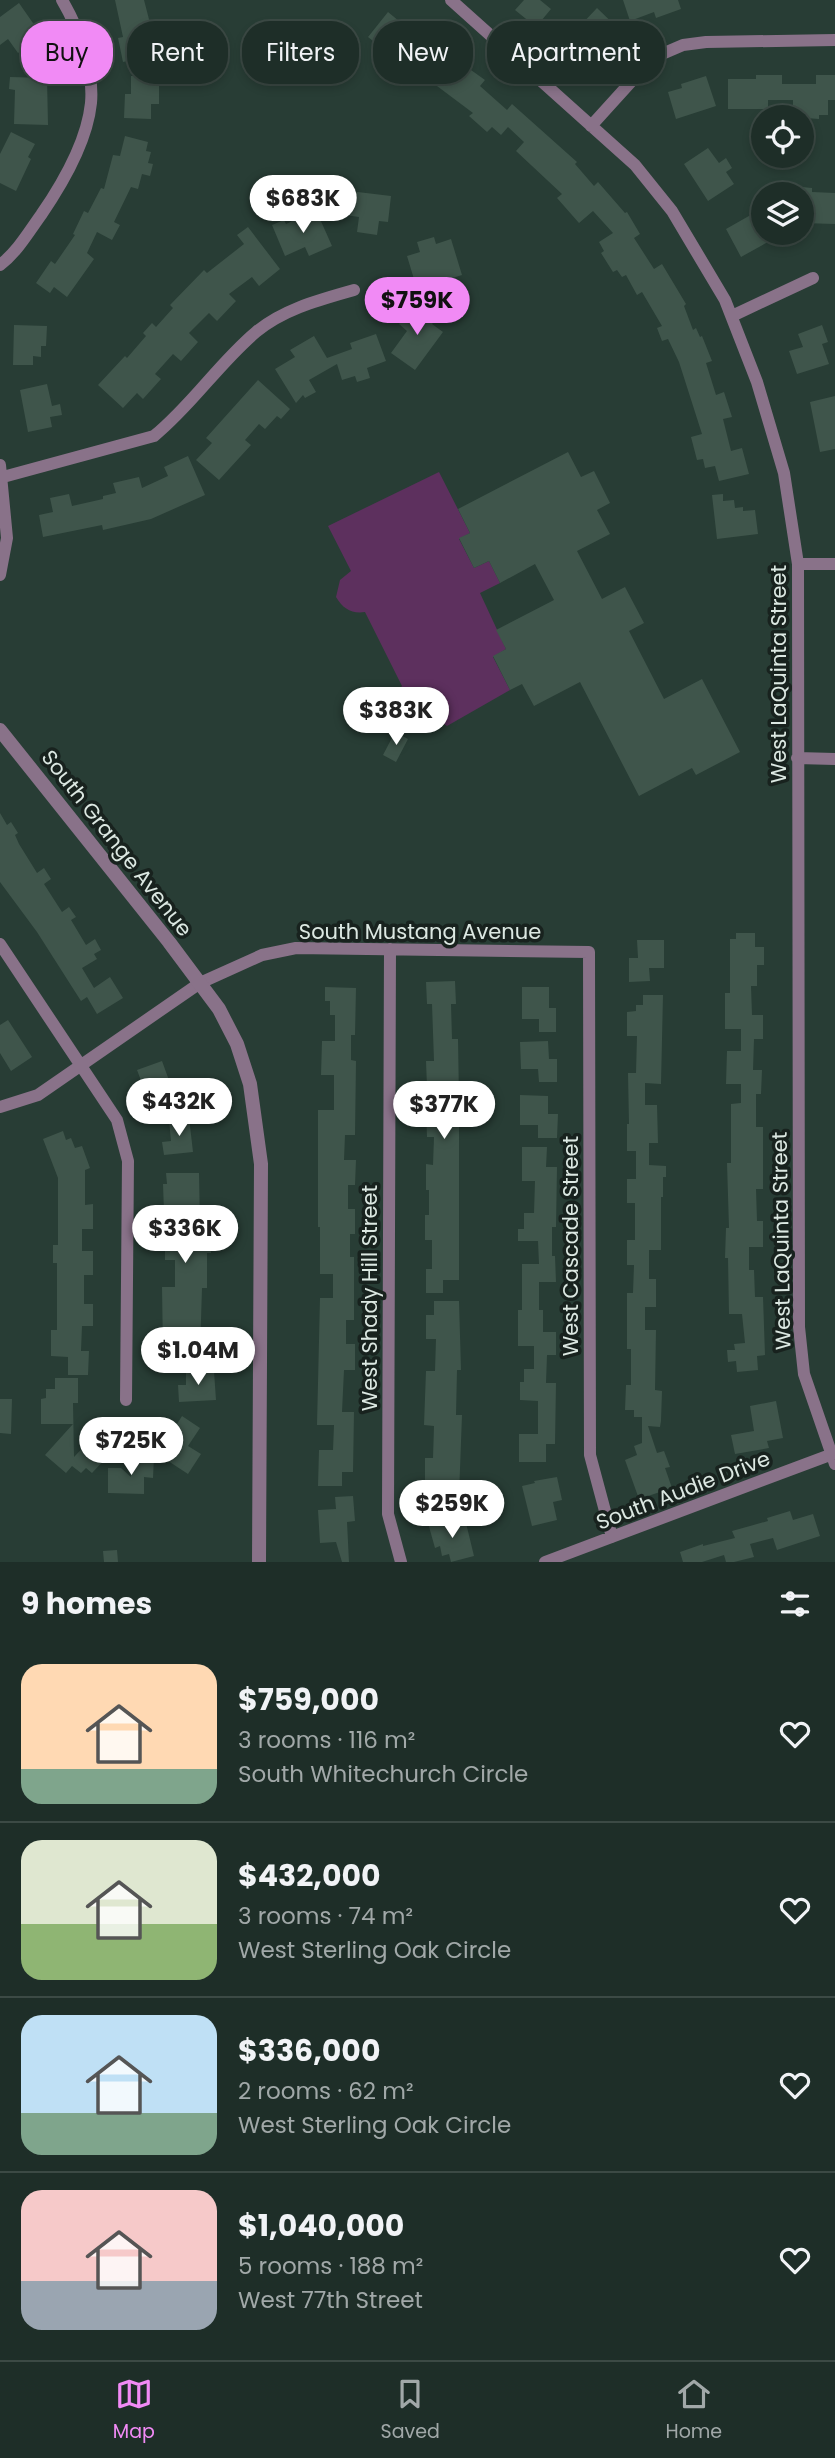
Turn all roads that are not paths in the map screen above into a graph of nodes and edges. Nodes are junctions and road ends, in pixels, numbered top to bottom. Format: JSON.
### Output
{"nodes":[{"id":1,"x":62,"y":0,"type":"edge"},
{"id":2,"x":451,"y":0,"type":"edge"},
{"id":3,"x":835,"y":40,"type":"edge"},
{"id":4,"x":592,"y":126,"type":"junction"},
{"id":5,"x":0,"y":265,"type":"edge"},
{"id":6,"x":813,"y":278,"type":"dead end"},
{"id":7,"x":354,"y":290,"type":"dead end"},
{"id":8,"x":732,"y":316,"type":"junction"},
{"id":9,"x":1,"y":471,"type":"edge"},
{"id":10,"x":798,"y":564,"type":"junction"},
{"id":11,"x":835,"y":564,"type":"edge"},
{"id":12,"x":0,"y":576,"type":"edge"},
{"id":13,"x":0,"y":730,"type":"edge"},
{"id":14,"x":797,"y":758,"type":"junction"},
{"id":15,"x":835,"y":759,"type":"edge"},
{"id":16,"x":0,"y":944,"type":"edge"},
{"id":17,"x":390,"y":949,"type":"junction"},
{"id":18,"x":589,"y":952,"type":"joint"},
{"id":19,"x":200,"y":983,"type":"junction"},
{"id":20,"x":80,"y":1066,"type":"junction"},
{"id":21,"x":0,"y":1107,"type":"edge"},
{"id":22,"x":126,"y":1400,"type":"dead end"},
{"id":23,"x":834,"y":1457,"type":"edge"},
{"id":24,"x":612,"y":1537,"type":"junction"},
{"id":25,"x":259,"y":1562,"type":"edge"},
{"id":26,"x":401,"y":1562,"type":"edge"},
{"id":27,"x":545,"y":1562,"type":"edge"}],
"edges":[{"from":1,"to":5,"type":"street"},
{"from":2,"to":4,"type":"street","name":"West LaQuinta Street"},
{"from":3,"to":4,"type":"street"},
{"from":4,"to":8,"type":"street","name":"West LaQuinta Street"},
{"from":6,"to":8,"type":"street"},
{"from":7,"to":9,"type":"street"},
{"from":8,"to":10,"type":"street","name":"West LaQuinta Street"},
{"from":9,"to":12,"type":"street"},
{"from":10,"to":11,"type":"street"},
{"from":10,"to":14,"type":"street","name":"West LaQuinta Street"},
{"from":13,"to":19,"type":"street","name":"South Grange Avenue"},
{"from":14,"to":15,"type":"street"},
{"from":14,"to":23,"type":"street","name":"West LaQuinta Street"},
{"from":16,"to":20,"type":"street"},
{"from":17,"to":18,"type":"street","name":"South Mustang Avenue"},
{"from":17,"to":19,"type":"street","name":"South Mustang Avenue"},
{"from":17,"to":26,"type":"street","name":"West Shady Hill Street"},
{"from":18,"to":24,"type":"street","name":"West Cascade Street"},
{"from":19,"to":20,"type":"street","name":"South Mustang Avenue"},
{"from":19,"to":25,"type":"street","name":"South Grange Avenue"},
{"from":20,"to":21,"type":"street","name":"South Mustang Avenue"},
{"from":20,"to":22,"type":"street"},
{"from":23,"to":24,"type":"street","name":"South Audie Drive"},
{"from":24,"to":27,"type":"street","name":"South Audie Drive"}]}
